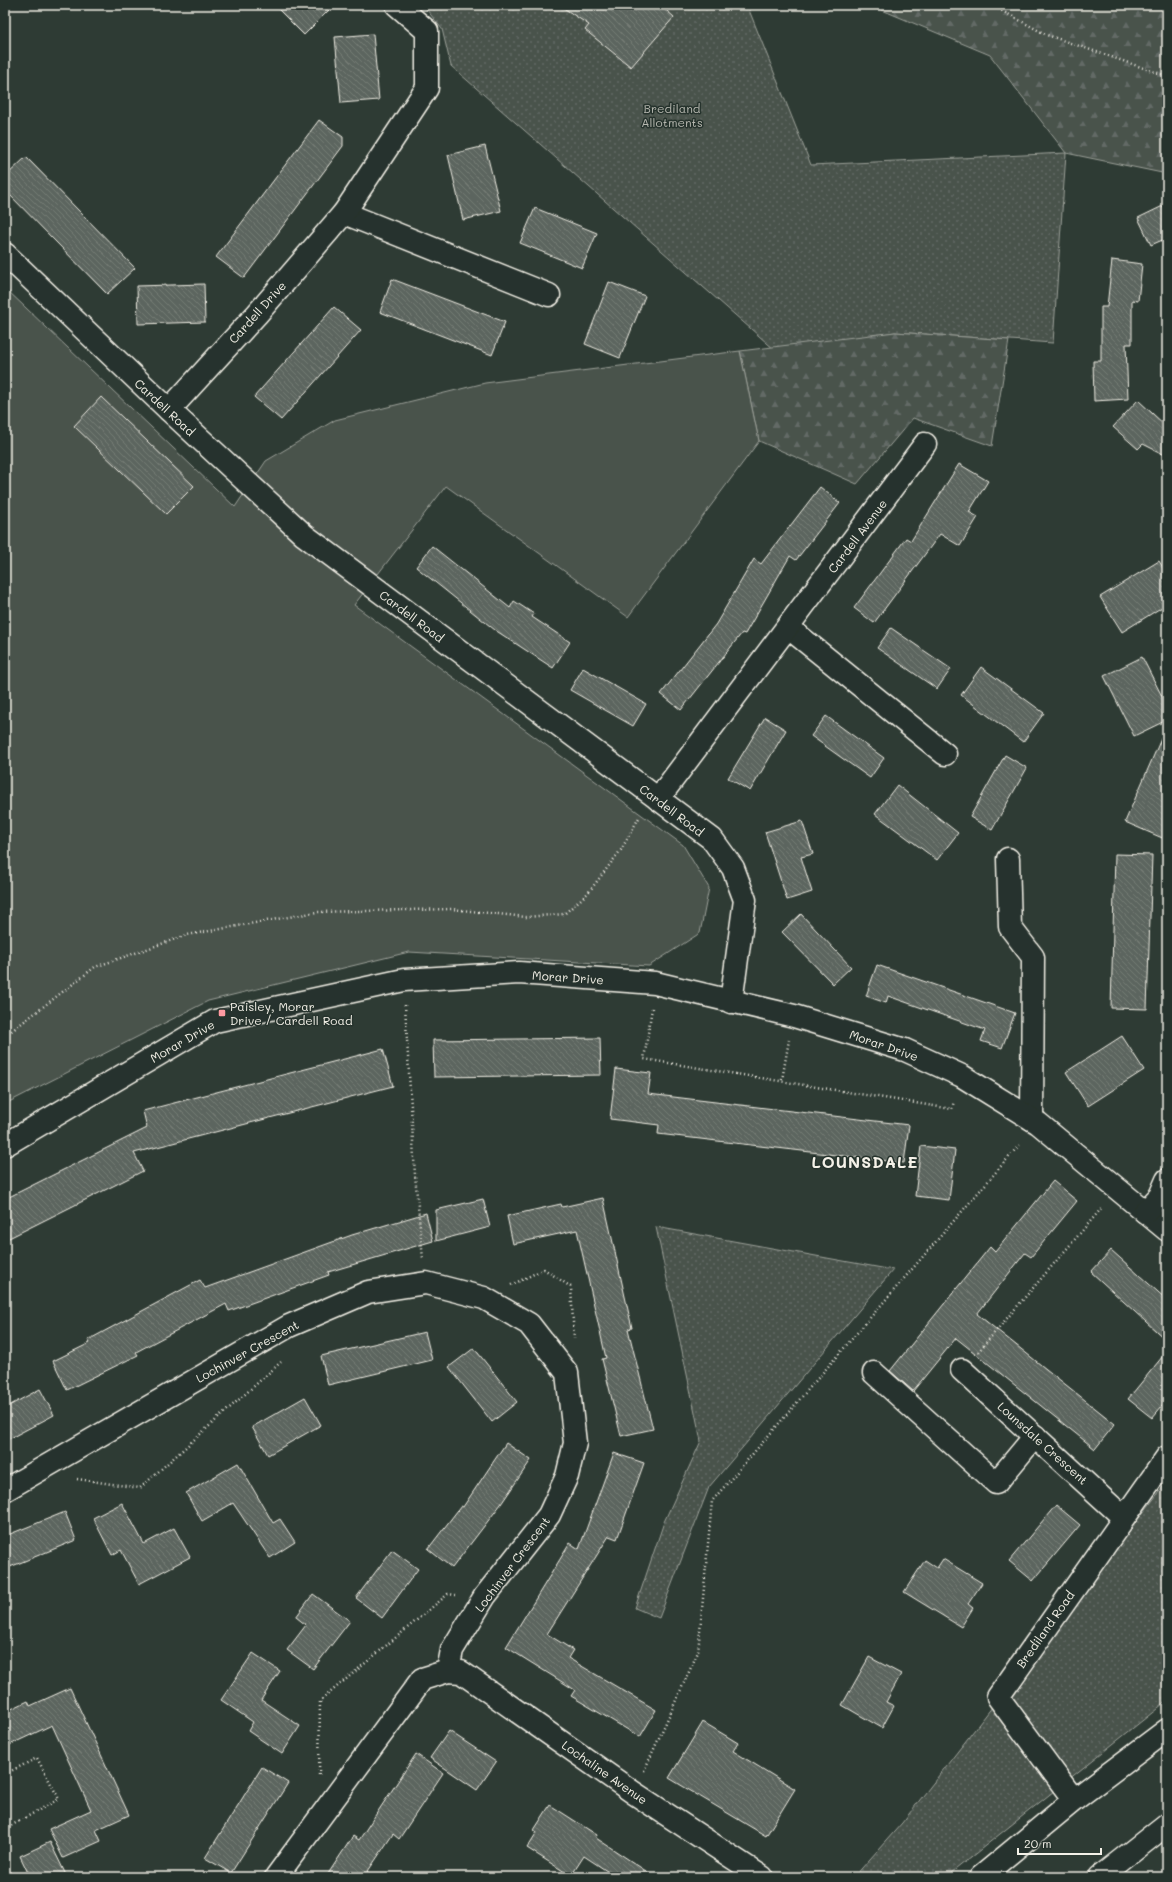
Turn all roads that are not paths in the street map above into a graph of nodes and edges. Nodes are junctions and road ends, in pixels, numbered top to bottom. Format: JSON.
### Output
{"nodes":[{"id":1,"x":397,"y":5,"type":"edge"},
{"id":2,"x":344,"y":213,"type":"junction"},
{"id":3,"x":5,"y":254,"type":"edge"},
{"id":4,"x":549,"y":296,"type":"dead end"},
{"id":5,"x":169,"y":410,"type":"junction"},
{"id":6,"x":925,"y":444,"type":"dead end"},
{"id":7,"x":788,"y":628,"type":"junction"},
{"id":8,"x":945,"y":754,"type":"dead end"},
{"id":9,"x":655,"y":797,"type":"junction"},
{"id":10,"x":1008,"y":859,"type":"dead end"},
{"id":11,"x":730,"y":1002,"type":"junction"},
{"id":12,"x":1035,"y":1121,"type":"junction"},
{"id":13,"x":5,"y":1145,"type":"edge"},
{"id":14,"x":1167,"y":1180,"type":"edge"},
{"id":15,"x":1146,"y":1212,"type":"junction"},
{"id":16,"x":1167,"y":1230,"type":"edge"},
{"id":17,"x":962,"y":1370,"type":"road end"},
{"id":18,"x":874,"y":1373,"type":"dead end"},
{"id":19,"x":1035,"y":1436,"type":"junction"},
{"id":20,"x":1167,"y":1457,"type":"edge"},
{"id":21,"x":5,"y":1490,"type":"edge"},
{"id":22,"x":1123,"y":1517,"type":"junction"},
{"id":23,"x":448,"y":1671,"type":"junction"},
{"id":24,"x":1167,"y":1730,"type":"edge"},
{"id":25,"x":1074,"y":1800,"type":"junction"},
{"id":26,"x":1167,"y":1824,"type":"edge"},
{"id":27,"x":276,"y":1877,"type":"edge"},
{"id":28,"x":762,"y":1877,"type":"edge"},
{"id":29,"x":981,"y":1877,"type":"edge"},
{"id":30,"x":1100,"y":1877,"type":"edge"}],
"edges":[{"from":1,"to":2,"type":"street","name":"Cardell Drive"},
{"from":2,"to":4,"type":"street"},
{"from":2,"to":5,"type":"street","name":"Cardell Drive"},
{"from":3,"to":5,"type":"street","name":"Cardell Road"},
{"from":5,"to":9,"type":"street","name":"Cardell Road"},
{"from":6,"to":7,"type":"street","name":"Cardell Avenue"},
{"from":7,"to":8,"type":"street"},
{"from":7,"to":9,"type":"street","name":"Cardell Avenue"},
{"from":9,"to":11,"type":"street","name":"Cardell Road"},
{"from":10,"to":12,"type":"street"},
{"from":11,"to":12,"type":"street","name":"Morar Drive"},
{"from":11,"to":13,"type":"street","name":"Morar Drive"},
{"from":12,"to":15,"type":"street","name":"Morar Drive"},
{"from":14,"to":15,"type":"street"},
{"from":15,"to":16,"type":"street","name":"Morar Drive"},
{"from":17,"to":19,"type":"street","name":"Lounsdale Crescent"},
{"from":18,"to":19,"type":"street"},
{"from":19,"to":22,"type":"street","name":"Lounsdale Crescent"},
{"from":20,"to":22,"type":"street","name":"Brediland Road"},
{"from":21,"to":23,"type":"street","name":"Lochinver Crescent"},
{"from":22,"to":25,"type":"street","name":"Brediland Road"},
{"from":23,"to":27,"type":"street"},
{"from":23,"to":28,"type":"street","name":"Lochaline Avenue"},
{"from":24,"to":25,"type":"street"},
{"from":25,"to":29,"type":"street"},
{"from":26,"to":30,"type":"street"}]}
